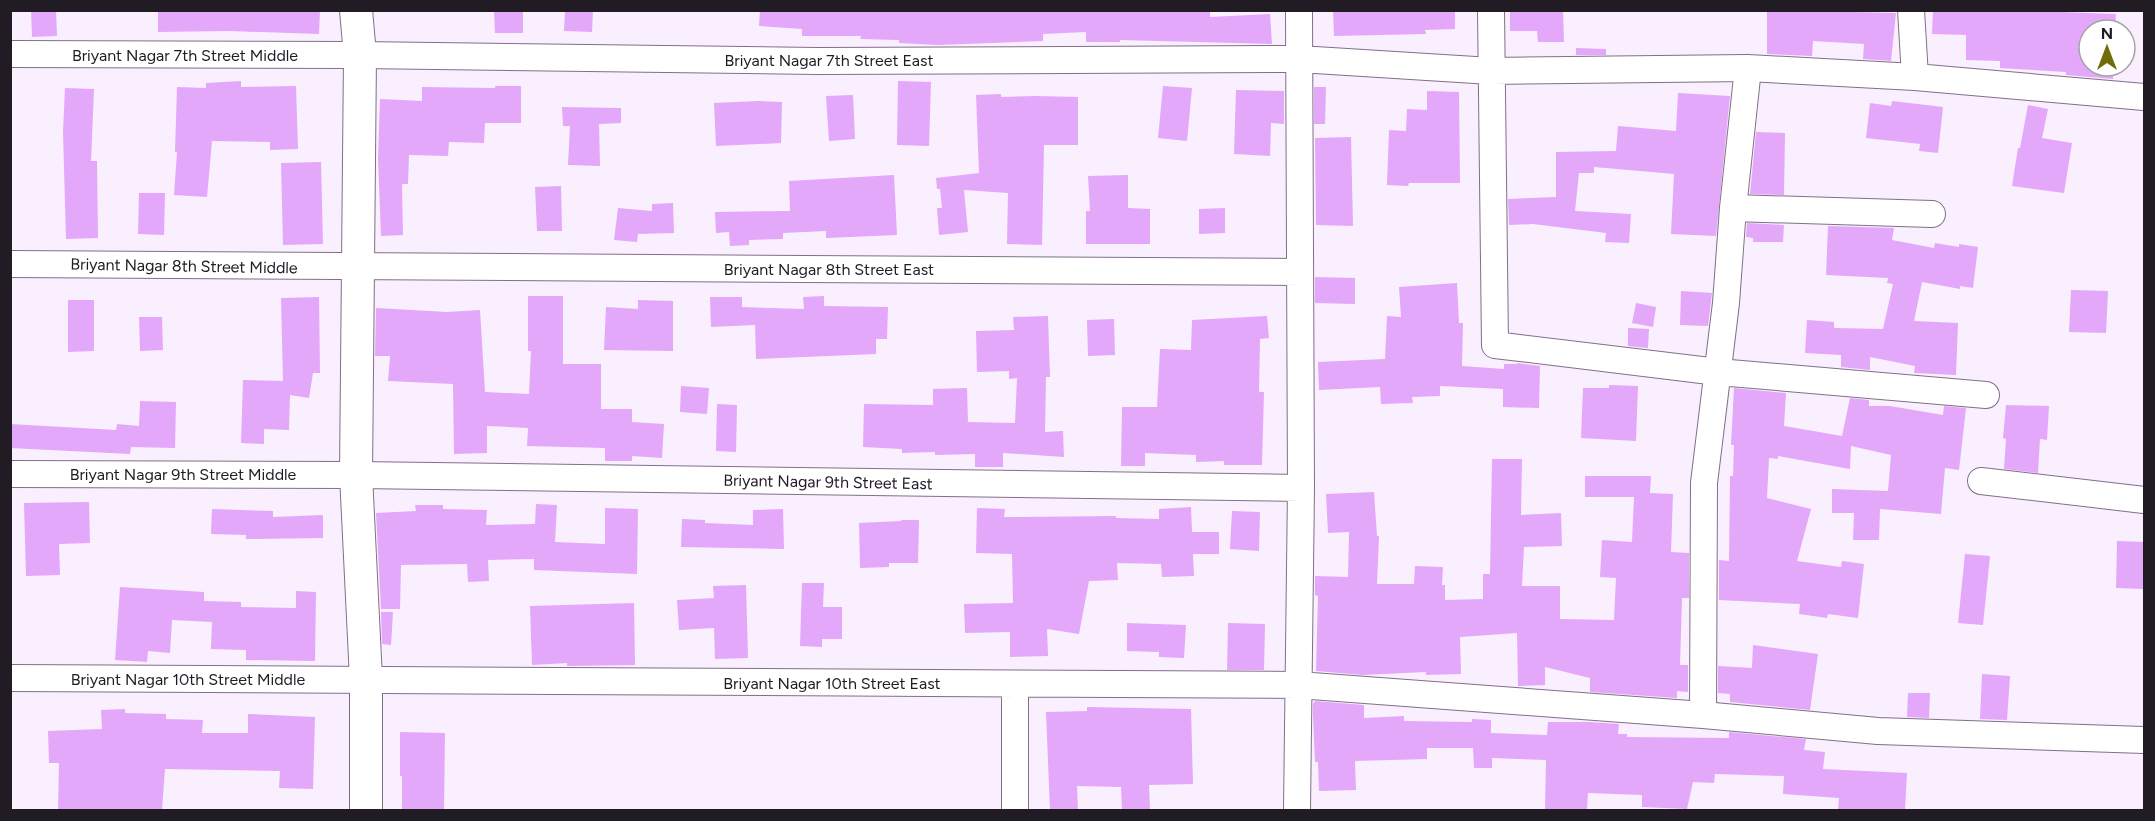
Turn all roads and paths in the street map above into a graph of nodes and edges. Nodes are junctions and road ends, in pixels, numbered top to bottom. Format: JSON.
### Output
{"nodes":[{"id":1,"x":356,"y":10,"type":"edge"},
{"id":2,"x":1299,"y":10,"type":"edge"},
{"id":3,"x":1491,"y":10,"type":"edge"},
{"id":4,"x":1911,"y":10,"type":"edge"},
{"id":5,"x":10,"y":54,"type":"edge"},
{"id":6,"x":360,"y":55,"type":"junction"},
{"id":7,"x":1299,"y":59,"type":"junction"},
{"id":8,"x":1748,"y":68,"type":"junction"},
{"id":9,"x":1491,"y":71,"type":"junction"},
{"id":10,"x":1915,"y":77,"type":"junction"},
{"id":11,"x":2145,"y":97,"type":"edge"},
{"id":12,"x":1733,"y":208,"type":"junction"},
{"id":13,"x":1932,"y":214,"type":"dead end"},
{"id":14,"x":10,"y":264,"type":"edge"},
{"id":15,"x":358,"y":268,"type":"junction"},
{"id":16,"x":1299,"y":272,"type":"junction"},
{"id":17,"x":1718,"y":372,"type":"junction"},
{"id":18,"x":1986,"y":395,"type":"dead end"},
{"id":19,"x":10,"y":474,"type":"edge"},
{"id":20,"x":356,"y":475,"type":"junction"},
{"id":21,"x":1981,"y":481,"type":"dead end"},
{"id":22,"x":1301,"y":488,"type":"junction"},
{"id":23,"x":2145,"y":500,"type":"edge"},
{"id":24,"x":10,"y":678,"type":"edge"},
{"id":25,"x":366,"y":679,"type":"junction"},
{"id":26,"x":1015,"y":684,"type":"junction"},
{"id":27,"x":1298,"y":685,"type":"junction"},
{"id":28,"x":1703,"y":715,"type":"junction"},
{"id":29,"x":2145,"y":740,"type":"edge"},
{"id":30,"x":366,"y":810,"type":"edge"},
{"id":31,"x":1015,"y":810,"type":"edge"},
{"id":32,"x":1297,"y":810,"type":"edge"}],
"edges":[{"from":1,"to":6,"type":"street"},
{"from":2,"to":7,"type":"street"},
{"from":3,"to":9,"type":"street"},
{"from":4,"to":10,"type":"street"},
{"from":5,"to":6,"type":"street","name":"Briyant Nagar 7th Street Middle"},
{"from":6,"to":7,"type":"street","name":"Briyant Nagar 7th Street East"},
{"from":6,"to":15,"type":"street"},
{"from":7,"to":9,"type":"street","name":"Briyant Nagar 7th Street East"},
{"from":7,"to":16,"type":"street"},
{"from":8,"to":9,"type":"street","name":"Briyant Nagar 7th Street East"},
{"from":8,"to":10,"type":"street","name":"Briyant Nagar 7th Street East"},
{"from":8,"to":12,"type":"street"},
{"from":9,"to":17,"type":"street"},
{"from":10,"to":11,"type":"street","name":"Briyant Nagar 7th Street East"},
{"from":12,"to":13,"type":"street"},
{"from":12,"to":17,"type":"street"},
{"from":14,"to":15,"type":"street","name":"Briyant Nagar 8th Street Middle"},
{"from":15,"to":16,"type":"street","name":"Briyant Nagar 8th Street East"},
{"from":15,"to":20,"type":"street"},
{"from":16,"to":22,"type":"street"},
{"from":17,"to":18,"type":"street"},
{"from":17,"to":28,"type":"street"},
{"from":19,"to":20,"type":"street","name":"Briyant Nagar 9th Street Middle"},
{"from":20,"to":22,"type":"street","name":"Briyant Nagar 9th Street East"},
{"from":20,"to":25,"type":"street"},
{"from":21,"to":23,"type":"street"},
{"from":22,"to":27,"type":"street"},
{"from":24,"to":25,"type":"street","name":"Briyant Nagar 10th Street Middle"},
{"from":25,"to":26,"type":"street","name":"Briyant Nagar 10th Street East"},
{"from":25,"to":30,"type":"street"},
{"from":26,"to":27,"type":"street","name":"Briyant Nagar 10th Street East"},
{"from":26,"to":31,"type":"street"},
{"from":27,"to":28,"type":"street","name":"Briyant Nagar 10th Street East"},
{"from":27,"to":32,"type":"street"},
{"from":28,"to":29,"type":"street","name":"Briyant Nagar 10th Street East"}]}
